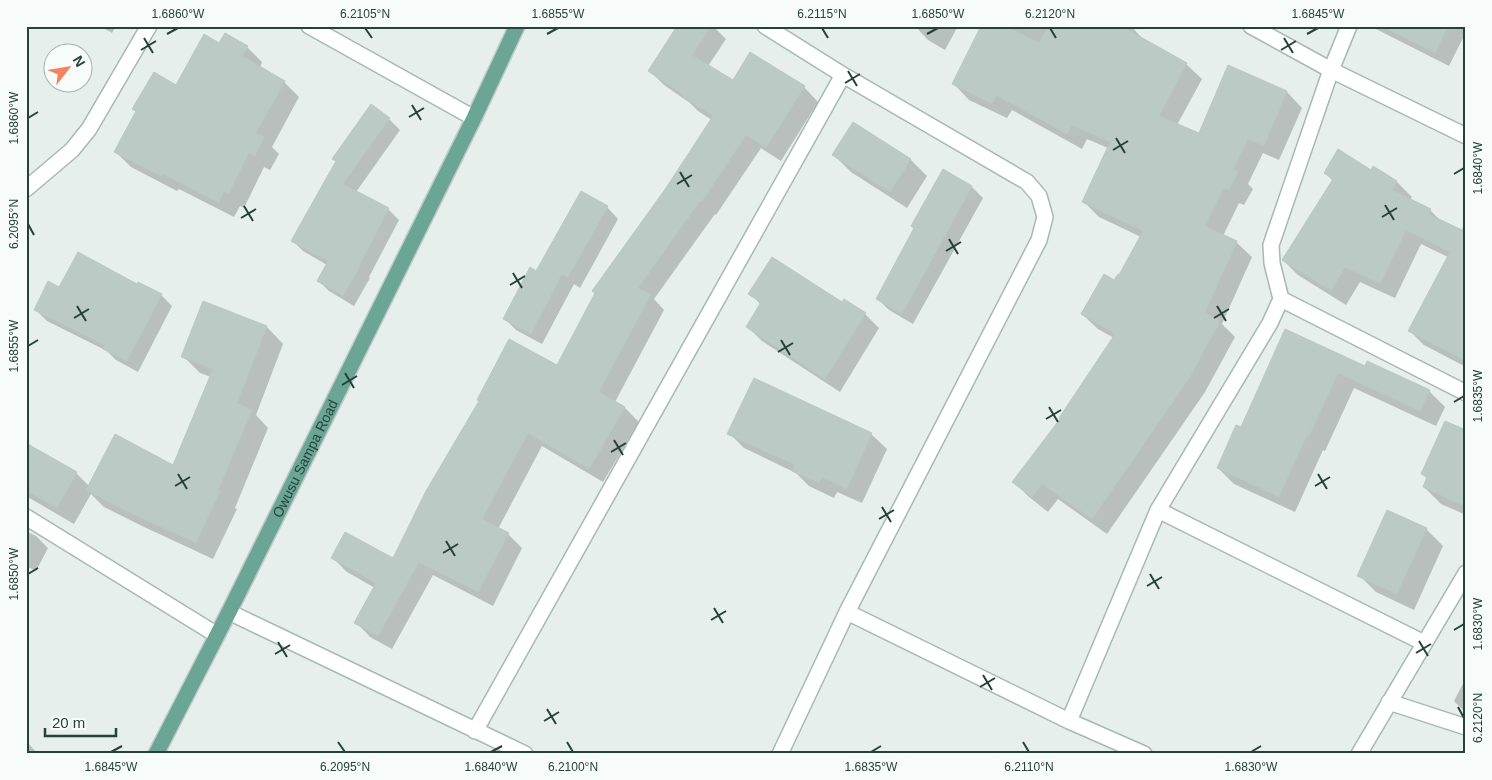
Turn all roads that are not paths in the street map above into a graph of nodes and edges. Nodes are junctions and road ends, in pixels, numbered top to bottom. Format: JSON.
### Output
{"nodes":[{"id":1,"x":149,"y":26,"type":"edge"},
{"id":2,"x":310,"y":26,"type":"edge"},
{"id":3,"x":517,"y":26,"type":"edge"},
{"id":4,"x":765,"y":26,"type":"edge"},
{"id":5,"x":1251,"y":26,"type":"edge"},
{"id":6,"x":1349,"y":26,"type":"edge"},
{"id":7,"x":1332,"y":70,"type":"junction"},
{"id":8,"x":844,"y":75,"type":"junction"},
{"id":9,"x":474,"y":118,"type":"junction"},
{"id":10,"x":1466,"y":136,"type":"edge"},
{"id":11,"x":26,"y":190,"type":"edge"},
{"id":12,"x":1281,"y":299,"type":"junction"},
{"id":13,"x":1466,"y":393,"type":"edge"},
{"id":14,"x":1158,"y":510,"type":"junction"},
{"id":15,"x":26,"y":517,"type":"edge"},
{"id":16,"x":1463,"y":583,"type":"edge"},
{"id":17,"x":229,"y":612,"type":"junction"},
{"id":18,"x":847,"y":612,"type":"junction"},
{"id":19,"x":217,"y":635,"type":"junction"},
{"id":20,"x":1424,"y":642,"type":"junction"},
{"id":21,"x":1389,"y":702,"type":"junction"},
{"id":22,"x":1069,"y":721,"type":"junction"},
{"id":23,"x":1466,"y":727,"type":"edge"},
{"id":24,"x":475,"y":731,"type":"junction"},
{"id":25,"x":494,"y":747,"type":"edge"},
{"id":26,"x":156,"y":754,"type":"edge"},
{"id":27,"x":525,"y":754,"type":"edge"},
{"id":28,"x":780,"y":754,"type":"edge"},
{"id":29,"x":1144,"y":754,"type":"edge"},
{"id":30,"x":1359,"y":754,"type":"edge"}],
"edges":[{"from":1,"to":11,"type":"street"},
{"from":2,"to":9,"type":"street"},
{"from":3,"to":9,"type":"main road","name":"Owusu Sampa Road"},
{"from":4,"to":8,"type":"street"},
{"from":5,"to":7,"type":"street"},
{"from":6,"to":7,"type":"street"},
{"from":7,"to":10,"type":"street"},
{"from":7,"to":12,"type":"street"},
{"from":8,"to":18,"type":"street"},
{"from":8,"to":24,"type":"street"},
{"from":9,"to":17,"type":"main road","name":"Owusu Sampa Road"},
{"from":12,"to":13,"type":"street"},
{"from":12,"to":14,"type":"street"},
{"from":14,"to":20,"type":"street"},
{"from":14,"to":22,"type":"street"},
{"from":15,"to":19,"type":"street"},
{"from":16,"to":20,"type":"street"},
{"from":17,"to":19,"type":"main road","name":"Owusu Sampa Road"},
{"from":17,"to":24,"type":"street"},
{"from":18,"to":22,"type":"street"},
{"from":18,"to":28,"type":"street"},
{"from":19,"to":26,"type":"main road","name":"Owusu Sampa Road"},
{"from":20,"to":21,"type":"street"},
{"from":21,"to":23,"type":"street"},
{"from":21,"to":30,"type":"street"},
{"from":22,"to":29,"type":"street"},
{"from":24,"to":25,"type":"street"},
{"from":25,"to":27,"type":"street"}]}
